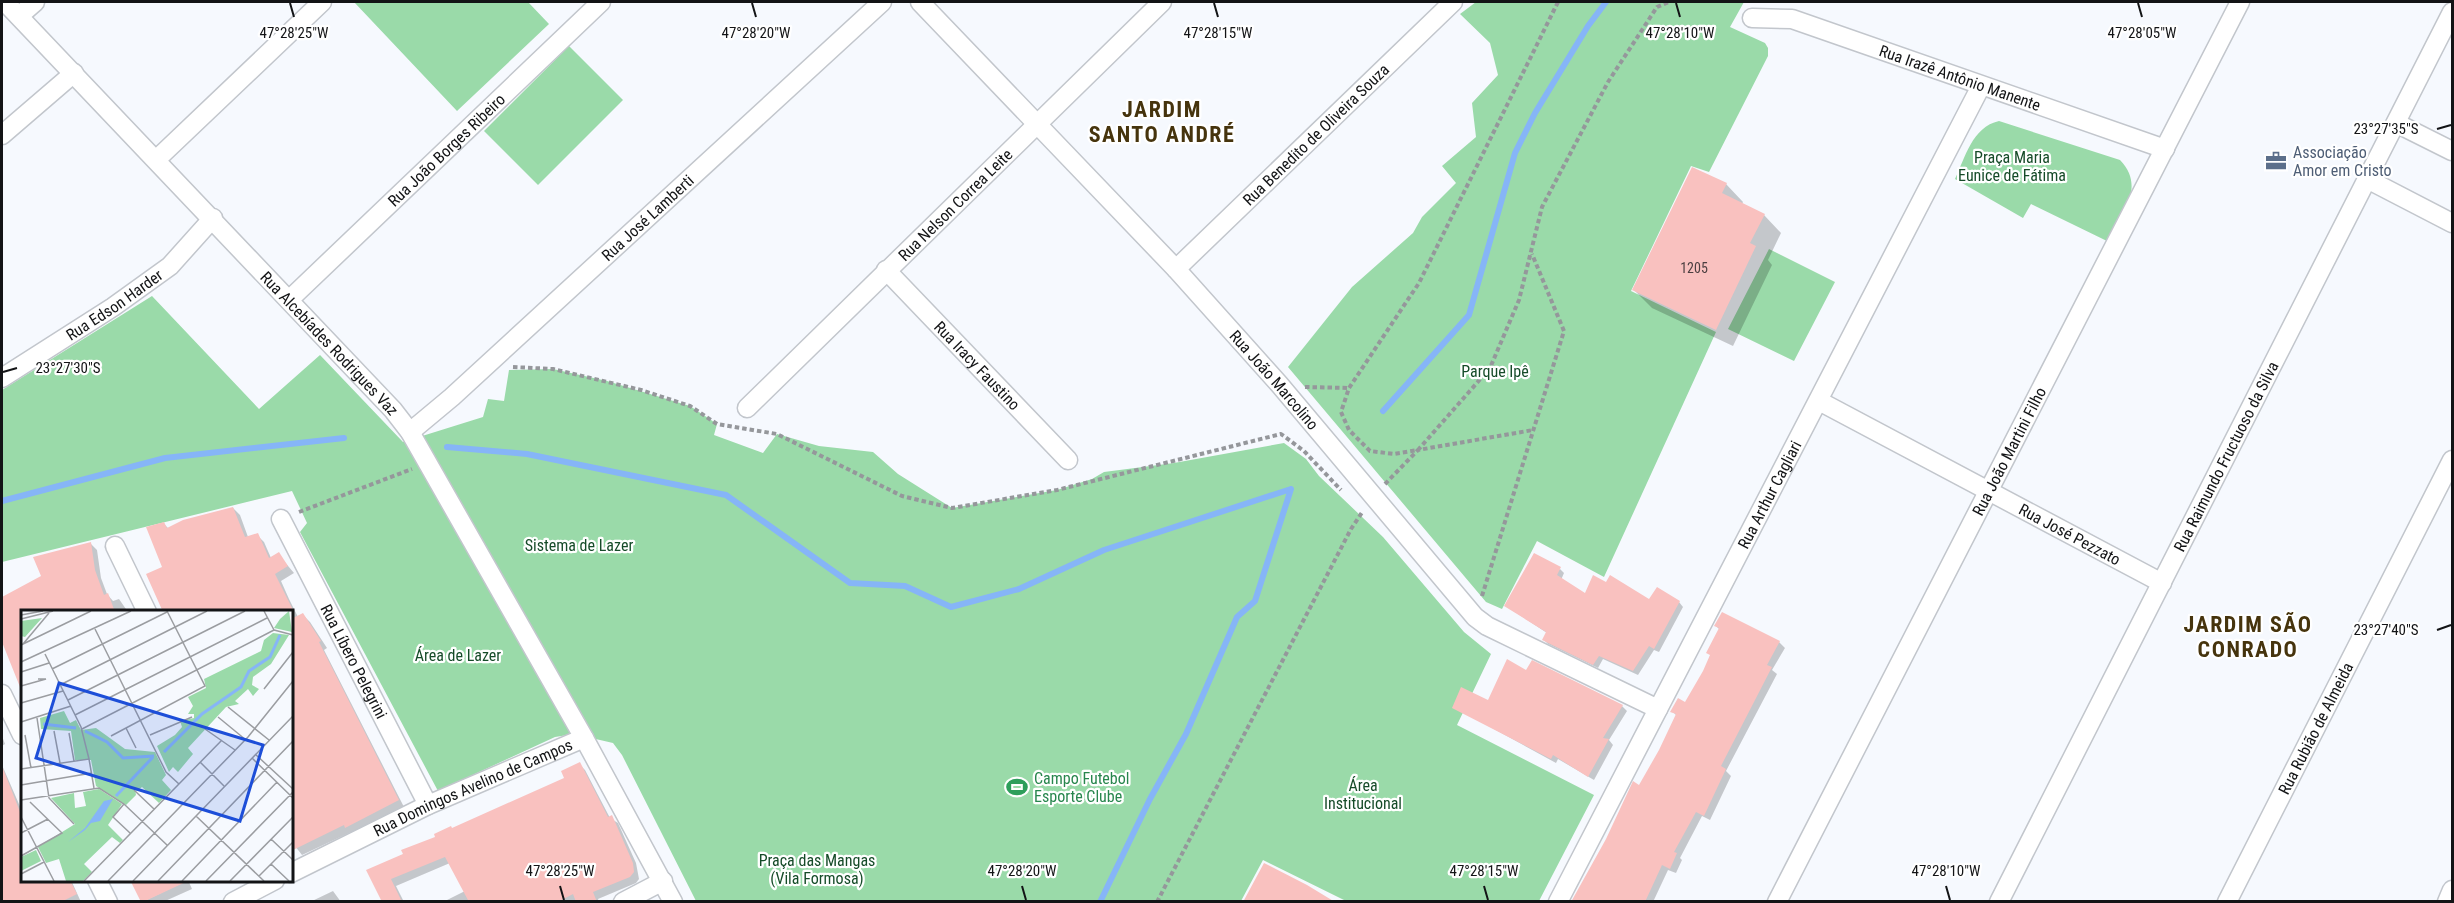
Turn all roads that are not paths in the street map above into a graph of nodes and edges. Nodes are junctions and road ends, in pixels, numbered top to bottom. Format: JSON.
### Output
{"nodes":[{"id":1,"x":5,"y":2,"type":"edge"},
{"id":2,"x":35,"y":2,"type":"edge"},
{"id":3,"x":322,"y":2,"type":"edge"},
{"id":4,"x":601,"y":2,"type":"edge"},
{"id":5,"x":882,"y":2,"type":"edge"},
{"id":6,"x":921,"y":2,"type":"edge"},
{"id":7,"x":1162,"y":2,"type":"edge"},
{"id":8,"x":1453,"y":2,"type":"edge"},
{"id":9,"x":2240,"y":2,"type":"edge"},
{"id":10,"x":2452,"y":12,"type":"edge"},
{"id":11,"x":19,"y":16,"type":"junction"},
{"id":12,"x":1752,"y":18,"type":"dead end"},
{"id":13,"x":74,"y":73,"type":"junction"},
{"id":14,"x":1981,"y":86,"type":"junction"},
{"id":15,"x":1039,"y":123,"type":"junction"},
{"id":16,"x":2396,"y":123,"type":"junction"},
{"id":17,"x":2,"y":135,"type":"edge"},
{"id":18,"x":2166,"y":149,"type":"junction"},
{"id":19,"x":2452,"y":151,"type":"edge"},
{"id":20,"x":157,"y":159,"type":"junction"},
{"id":21,"x":2367,"y":179,"type":"junction"},
{"id":22,"x":213,"y":218,"type":"junction"},
{"id":23,"x":2452,"y":223,"type":"edge"},
{"id":24,"x":1176,"y":269,"type":"junction"},
{"id":25,"x":886,"y":270,"type":"junction"},
{"id":26,"x":290,"y":299,"type":"junction"},
{"id":27,"x":2,"y":378,"type":"edge"},
{"id":28,"x":1819,"y":401,"type":"junction"},
{"id":29,"x":747,"y":408,"type":"dead end"},
{"id":30,"x":410,"y":432,"type":"junction"},
{"id":31,"x":1068,"y":460,"type":"dead end"},
{"id":32,"x":2452,"y":460,"type":"edge"},
{"id":33,"x":1989,"y":490,"type":"junction"},
{"id":34,"x":281,"y":519,"type":"road end"},
{"id":35,"x":115,"y":546,"type":"dead end"},
{"id":36,"x":2162,"y":583,"type":"junction"},
{"id":37,"x":146,"y":610,"type":"edge"},
{"id":38,"x":2,"y":694,"type":"edge"},
{"id":39,"x":1658,"y":709,"type":"junction"},
{"id":40,"x":21,"y":733,"type":"edge"},
{"id":41,"x":584,"y":738,"type":"junction"},
{"id":42,"x":428,"y":805,"type":"junction"},
{"id":43,"x":292,"y":873,"type":"edge"},
{"id":44,"x":663,"y":881,"type":"junction"},
{"id":45,"x":98,"y":882,"type":"edge"},
{"id":46,"x":271,"y":882,"type":"edge"},
{"id":47,"x":2452,"y":890,"type":"edge"},
{"id":48,"x":108,"y":902,"type":"edge"},
{"id":49,"x":233,"y":902,"type":"edge"},
{"id":50,"x":623,"y":902,"type":"edge"},
{"id":51,"x":673,"y":902,"type":"edge"},
{"id":52,"x":1558,"y":902,"type":"edge"},
{"id":53,"x":1777,"y":902,"type":"edge"},
{"id":54,"x":1999,"y":902,"type":"edge"},
{"id":55,"x":2227,"y":902,"type":"edge"},
{"id":56,"x":2447,"y":902,"type":"edge"}],
"edges":[{"from":1,"to":11,"type":"street","name":"Rua Alcebíades Rodrigues Vaz"},
{"from":2,"to":11,"type":"street"},
{"from":3,"to":20,"type":"street"},
{"from":4,"to":26,"type":"street","name":"Rua João Borges Ribeiro"},
{"from":5,"to":30,"type":"street","name":"Rua José Lamberti"},
{"from":6,"to":15,"type":"street","name":"Rua João Marcolino"},
{"from":7,"to":15,"type":"street","name":"Rua Nelson Correa Leite"},
{"from":8,"to":24,"type":"street","name":"Rua Benedito de Oliveira Souza"},
{"from":9,"to":18,"type":"street","name":"Rua João Martini Filho"},
{"from":10,"to":16,"type":"street","name":"Rua Raimundo Fructuoso da Silva"},
{"from":11,"to":13,"type":"street","name":"Rua Alcebíades Rodrigues Vaz"},
{"from":12,"to":14,"type":"street","name":"Rua Irazê Antônio Manente"},
{"from":13,"to":17,"type":"street"},
{"from":13,"to":20,"type":"street","name":"Rua Alcebíades Rodrigues Vaz"},
{"from":14,"to":18,"type":"street","name":"Rua Irazê Antônio Manente"},
{"from":14,"to":28,"type":"street","name":"Rua Arthur Cagliari"},
{"from":15,"to":24,"type":"street","name":"Rua João Marcolino"},
{"from":15,"to":25,"type":"street","name":"Rua Nelson Correa Leite"},
{"from":16,"to":19,"type":"street"},
{"from":16,"to":21,"type":"street","name":"Rua Raimundo Fructuoso da Silva"},
{"from":18,"to":33,"type":"street","name":"Rua João Martini Filho"},
{"from":20,"to":22,"type":"street","name":"Rua Alcebíades Rodrigues Vaz"},
{"from":21,"to":23,"type":"street"},
{"from":21,"to":36,"type":"street","name":"Rua Raimundo Fructuoso da Silva"},
{"from":22,"to":26,"type":"street","name":"Rua Alcebíades Rodrigues Vaz"},
{"from":22,"to":27,"type":"street","name":"Rua Edson Harder"},
{"from":24,"to":39,"type":"street","name":"Rua João Marcolino"},
{"from":25,"to":29,"type":"street","name":"Rua Nelson Correa Leite"},
{"from":25,"to":31,"type":"street","name":"Rua Iracy Faustino"},
{"from":26,"to":30,"type":"street","name":"Rua Alcebíades Rodrigues Vaz"},
{"from":28,"to":33,"type":"street","name":"Rua José Pezzato"},
{"from":28,"to":39,"type":"street","name":"Rua Arthur Cagliari"},
{"from":30,"to":41,"type":"street","name":"Rua Alcebíades Rodrigues Vaz"},
{"from":32,"to":55,"type":"street","name":"Rua Rubião de Almeida"},
{"from":33,"to":36,"type":"street","name":"Rua José Pezzato"},
{"from":33,"to":53,"type":"street","name":"Rua João Martini Filho"},
{"from":34,"to":42,"type":"street","name":"Rua Líbero Pelegrini"},
{"from":35,"to":37,"type":"street"},
{"from":36,"to":54,"type":"street","name":"Rua Raimundo Fructuoso da Silva"},
{"from":38,"to":40,"type":"street"},
{"from":39,"to":52,"type":"street","name":"Rua Arthur Cagliari"},
{"from":41,"to":42,"type":"street","name":"Rua Domingos Avelino de Campos"},
{"from":41,"to":44,"type":"street","name":"Rua Domingos Avelino de Campos"},
{"from":42,"to":43,"type":"street","name":"Rua Domingos Avelino de Campos"},
{"from":44,"to":50,"type":"street"},
{"from":44,"to":51,"type":"street","name":"Rua Domingos Avelino de Campos"},
{"from":45,"to":48,"type":"street"},
{"from":46,"to":49,"type":"street"},
{"from":47,"to":56,"type":"street"}]}
